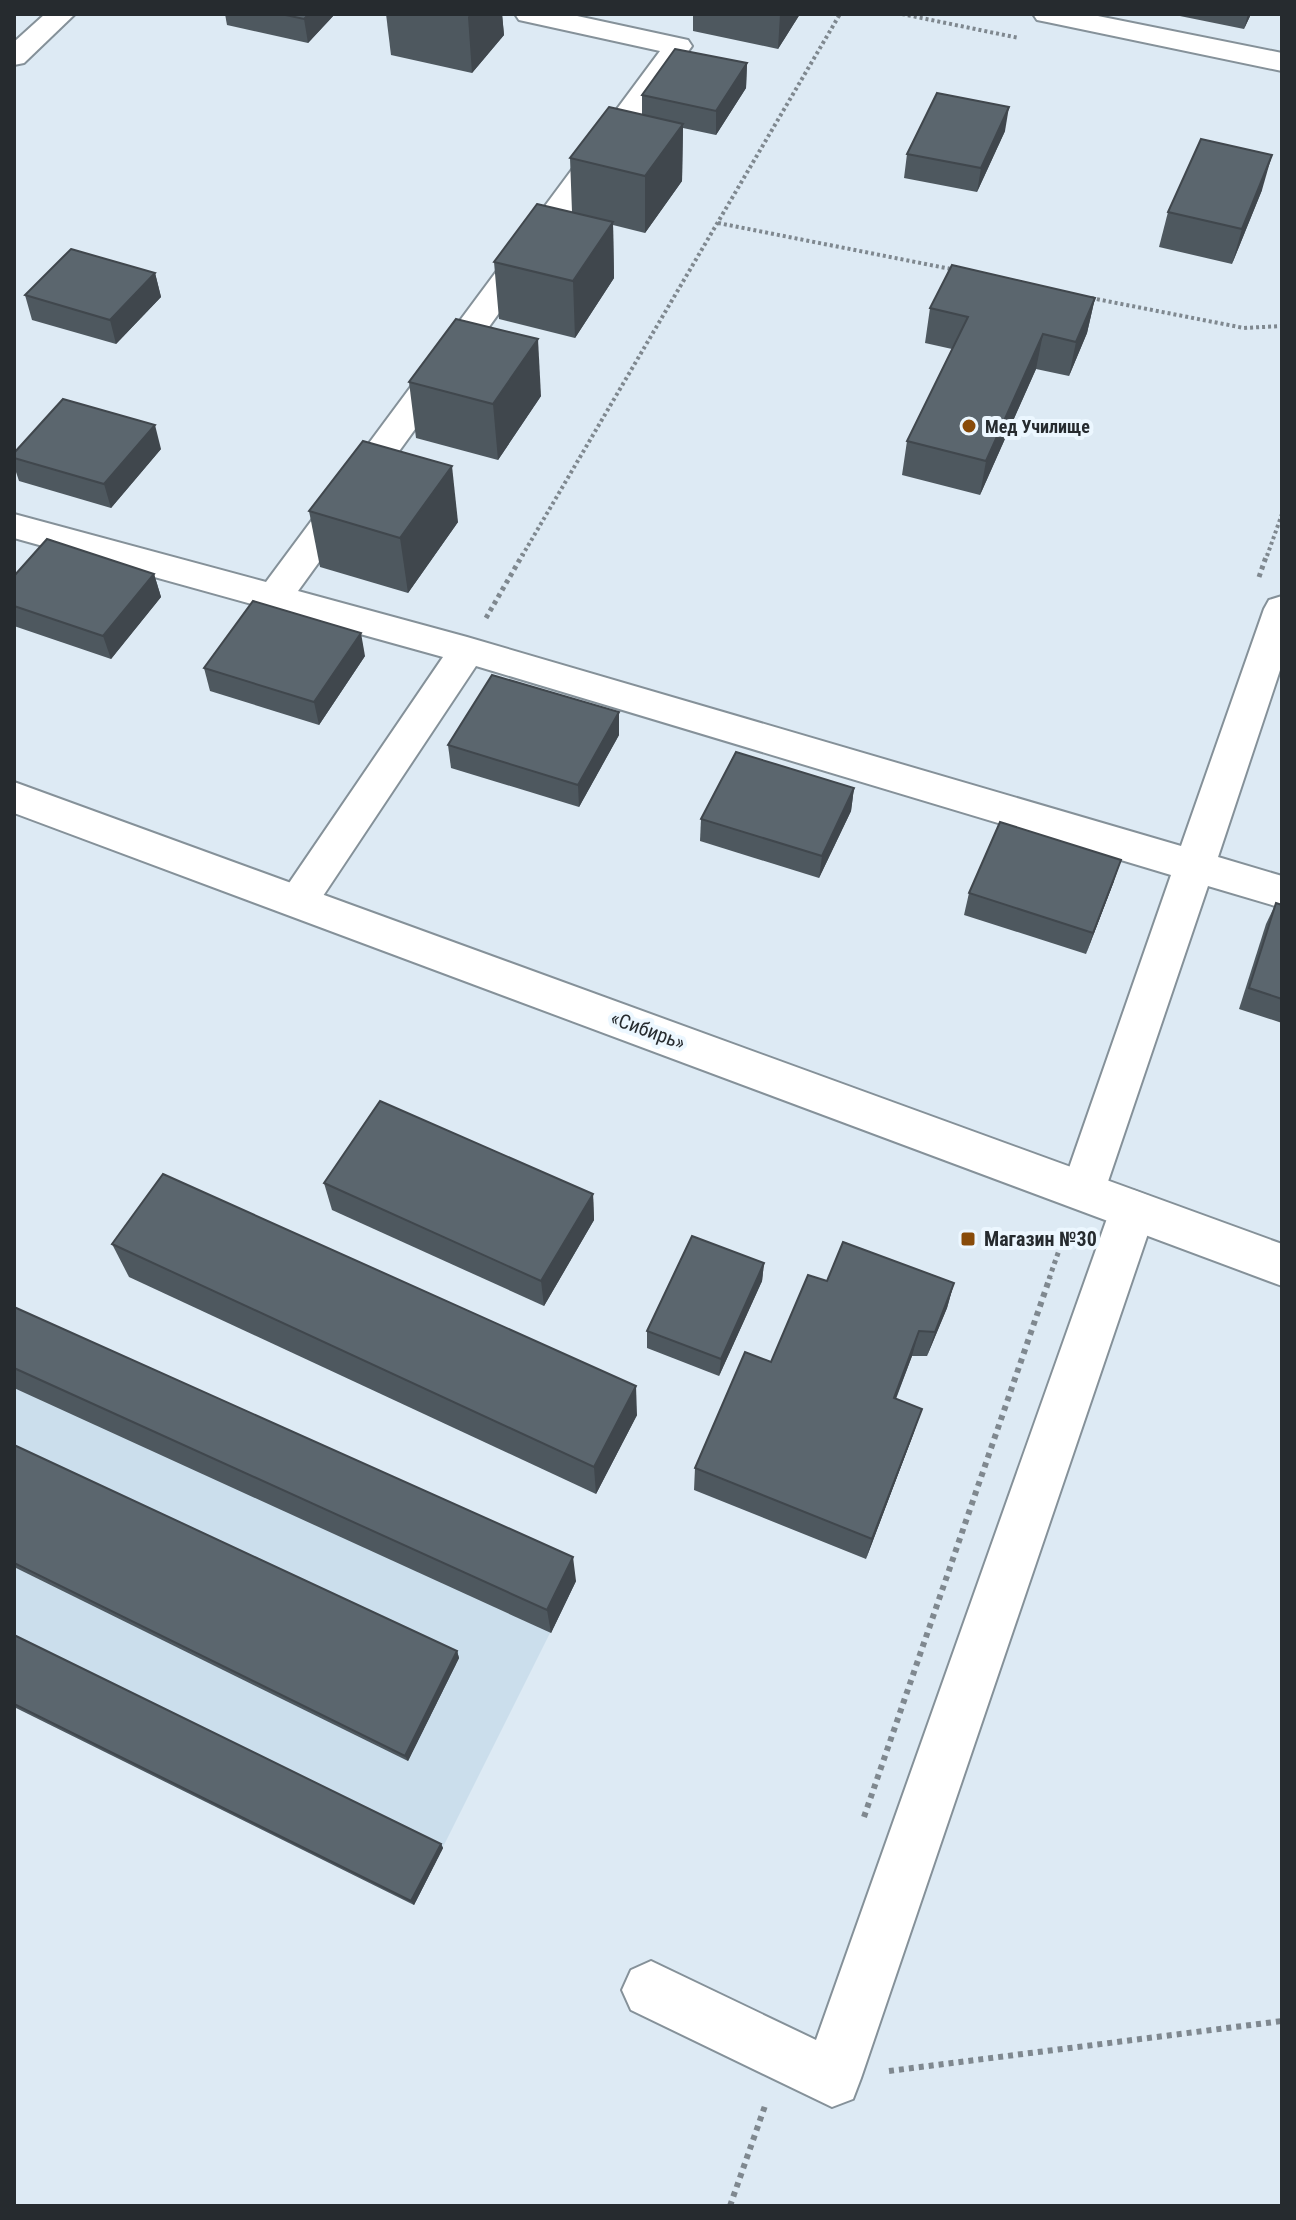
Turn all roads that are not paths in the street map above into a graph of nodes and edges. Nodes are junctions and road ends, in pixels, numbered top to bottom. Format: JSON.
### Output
{"nodes":[{"id":1,"x":61,"y":14,"type":"edge"},
{"id":2,"x":529,"y":14,"type":"edge"},
{"id":3,"x":1047,"y":14,"type":"edge"},
{"id":4,"x":14,"y":57,"type":"edge"},
{"id":5,"x":1282,"y":62,"type":"edge"},
{"id":6,"x":14,"y":526,"type":"edge"},
{"id":7,"x":275,"y":596,"type":"junction"},
{"id":8,"x":1282,"y":609,"type":"edge"},
{"id":9,"x":467,"y":650,"type":"junction"},
{"id":10,"x":14,"y":797,"type":"edge"},
{"id":11,"x":1195,"y":866,"type":"junction"},
{"id":12,"x":1282,"y":892,"type":"edge"},
{"id":13,"x":299,"y":900,"type":"junction"},
{"id":14,"x":1084,"y":1191,"type":"junction"},
{"id":15,"x":1133,"y":1210,"type":"junction"},
{"id":16,"x":1282,"y":1265,"type":"edge"},
{"id":17,"x":651,"y":1990,"type":"dead end"}],
"edges":[{"from":1,"to":4,"type":"main road"},
{"from":2,"to":7,"type":"main road"},
{"from":3,"to":5,"type":"main road"},
{"from":6,"to":7,"type":"main road"},
{"from":7,"to":9,"type":"main road"},
{"from":8,"to":11,"type":"main road"},
{"from":9,"to":11,"type":"main road"},
{"from":9,"to":13,"type":"main road"},
{"from":10,"to":13,"type":"main road","name":"«Сибирь»"},
{"from":11,"to":12,"type":"main road"},
{"from":11,"to":14,"type":"main road"},
{"from":13,"to":14,"type":"main road","name":"«Сибирь»"},
{"from":14,"to":15,"type":"main road","name":"«Сибирь»"},
{"from":15,"to":16,"type":"main road","name":"«Сибирь»"},
{"from":15,"to":17,"type":"main road"}]}
